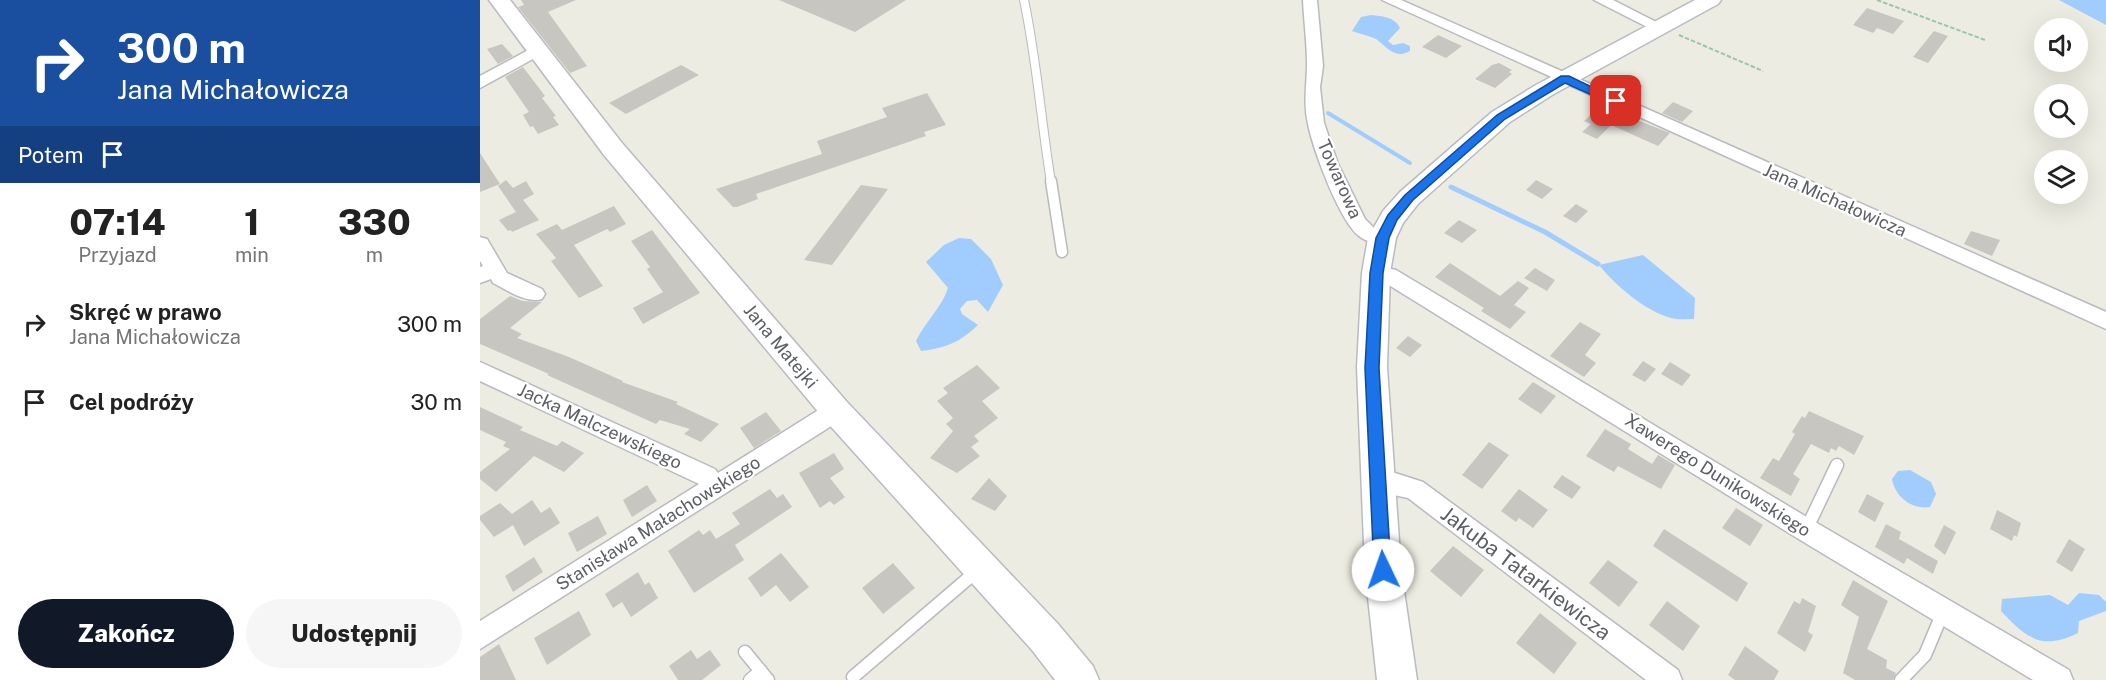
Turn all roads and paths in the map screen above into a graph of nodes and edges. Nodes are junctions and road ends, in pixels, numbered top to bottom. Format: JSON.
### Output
{"nodes":[{"id":1,"x":499,"y":0,"type":"edge"},
{"id":2,"x":1024,"y":0,"type":"edge"},
{"id":3,"x":1310,"y":0,"type":"edge"},
{"id":4,"x":1389,"y":0,"type":"edge"},
{"id":5,"x":1601,"y":0,"type":"edge"},
{"id":6,"x":1711,"y":0,"type":"edge"},
{"id":7,"x":1877,"y":0,"type":"edge"},
{"id":8,"x":1660,"y":27,"type":"junction"},
{"id":9,"x":1985,"y":40,"type":"dead end"},
{"id":10,"x":536,"y":51,"type":"junction"},
{"id":11,"x":1763,"y":70,"type":"dead end"},
{"id":12,"x":1565,"y":79,"type":"junction"},
{"id":13,"x":480,"y":83,"type":"edge"},
{"id":14,"x":1382,"y":238,"type":"junction"},
{"id":15,"x":480,"y":244,"type":"edge"},
{"id":16,"x":1062,"y":252,"type":"dead end"},
{"id":17,"x":487,"y":272,"type":"edge"},
{"id":18,"x":1376,"y":273,"type":"junction"},
{"id":19,"x":535,"y":294,"type":"dead end"},
{"id":20,"x":2106,"y":321,"type":"edge"},
{"id":21,"x":480,"y":371,"type":"edge"},
{"id":22,"x":836,"y":411,"type":"junction"},
{"id":23,"x":1837,"y":465,"type":"dead end"},
{"id":24,"x":1378,"y":483,"type":"junction"},
{"id":25,"x":715,"y":486,"type":"junction"},
{"id":26,"x":1806,"y":530,"type":"junction"},
{"id":27,"x":980,"y":568,"type":"junction"},
{"id":28,"x":1943,"y":611,"type":"junction"},
{"id":29,"x":480,"y":636,"type":"edge"},
{"id":30,"x":745,"y":652,"type":"dead end"},
{"id":31,"x":760,"y":677,"type":"edge"},
{"id":32,"x":854,"y":677,"type":"dead end"},
{"id":33,"x":2056,"y":679,"type":"edge"},
{"id":34,"x":1079,"y":680,"type":"edge"},
{"id":35,"x":1397,"y":680,"type":"edge"},
{"id":36,"x":1668,"y":680,"type":"edge"},
{"id":37,"x":1901,"y":680,"type":"edge"}],
"edges":[{"from":1,"to":10,"type":"street","name":"Jana Matejki"},
{"from":2,"to":16,"type":"lane"},
{"from":3,"to":14,"type":"street","name":"Towarowa"},
{"from":4,"to":12,"type":"street","name":"Jana Michałowicza"},
{"from":5,"to":8,"type":"street"},
{"from":6,"to":8,"type":"street"},
{"from":7,"to":9,"type":"path"},
{"from":8,"to":11,"type":"path"},
{"from":8,"to":12,"type":"street"},
{"from":10,"to":13,"type":"street"},
{"from":10,"to":22,"type":"street","name":"Jana Matejki"},
{"from":12,"to":14,"type":"street"},
{"from":12,"to":20,"type":"street","name":"Jana Michałowicza"},
{"from":14,"to":18,"type":"street"},
{"from":15,"to":17,"type":"street"},
{"from":17,"to":19,"type":"street"},
{"from":18,"to":24,"type":"street"},
{"from":18,"to":26,"type":"street","name":"Xawerego Dunikowskiego"},
{"from":21,"to":25,"type":"street","name":"Jacka Malczewskiego"},
{"from":22,"to":25,"type":"street","name":"Stanisława Małachowskiego"},
{"from":22,"to":27,"type":"street","name":"Jana Matejki"},
{"from":23,"to":26,"type":"lane"},
{"from":24,"to":35,"type":"street"},
{"from":24,"to":36,"type":"street","name":"Jakuba Tatarkiewicza"},
{"from":25,"to":29,"type":"street","name":"Stanisława Małachowskiego"},
{"from":26,"to":28,"type":"street","name":"Xawerego Dunikowskiego"},
{"from":27,"to":32,"type":"lane"},
{"from":27,"to":34,"type":"street","name":"Jana Matejki"},
{"from":28,"to":33,"type":"street","name":"Xawerego Dunikowskiego"},
{"from":28,"to":37,"type":"lane"},
{"from":30,"to":31,"type":"lane"}]}
